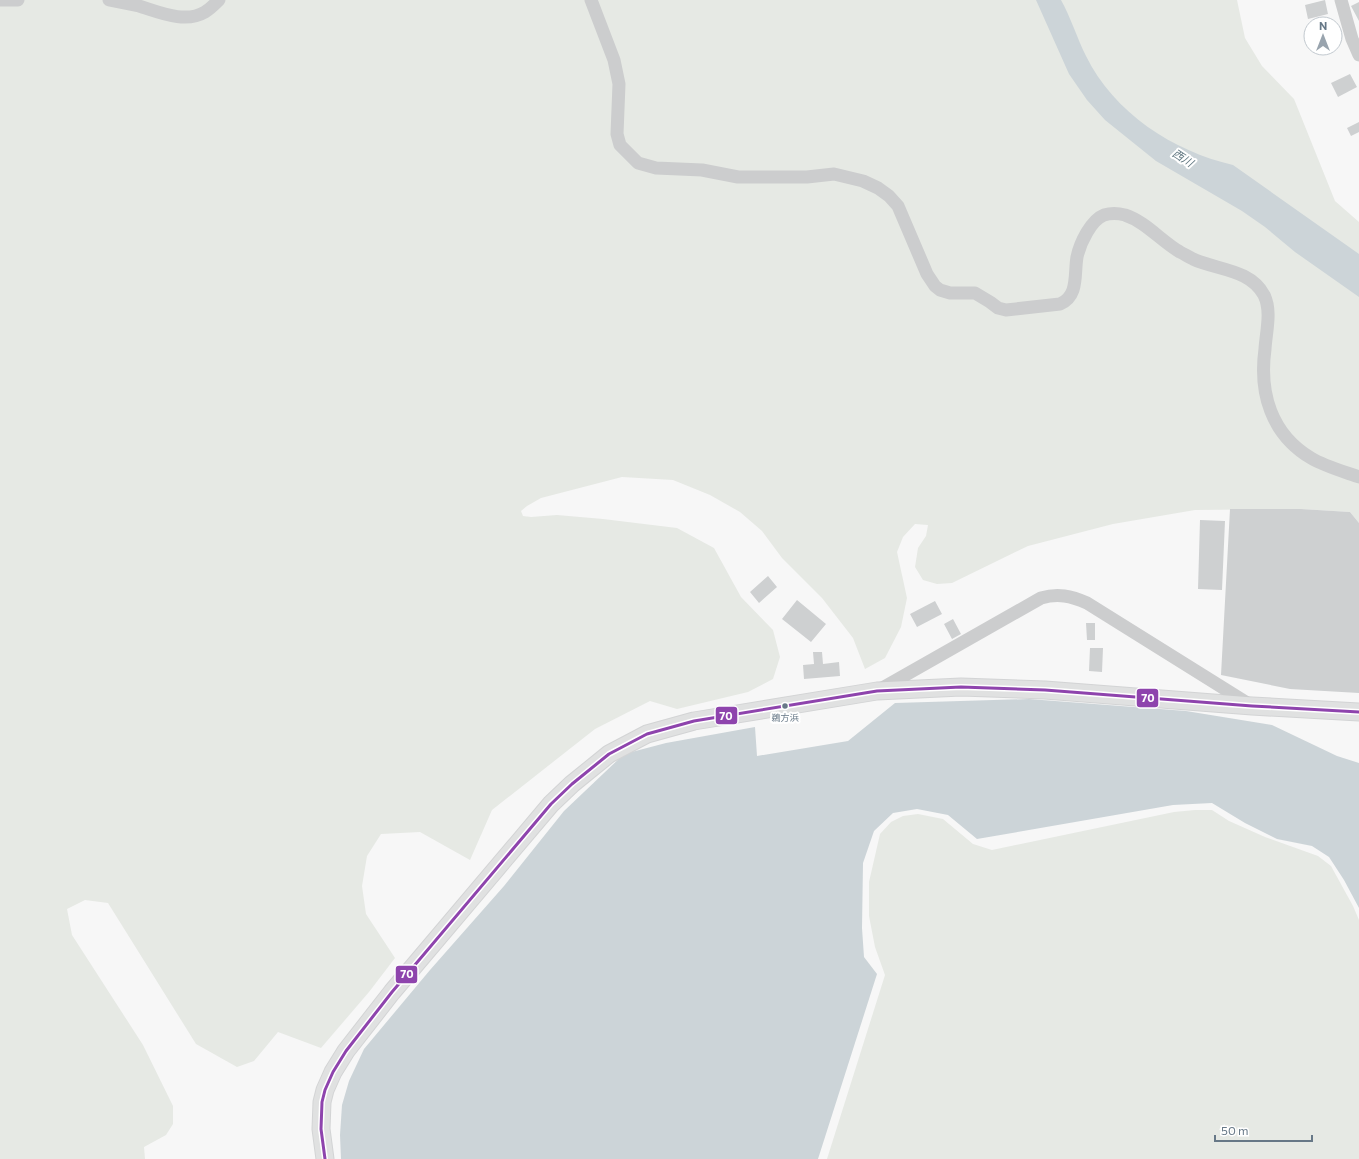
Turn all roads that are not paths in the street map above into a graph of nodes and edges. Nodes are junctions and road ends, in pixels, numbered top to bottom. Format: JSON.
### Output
{"nodes":[{"id":1,"x":0,"y":0,"type":"edge"},
{"id":2,"x":18,"y":0,"type":"edge"},
{"id":3,"x":109,"y":0,"type":"edge"},
{"id":4,"x":219,"y":0,"type":"edge"},
{"id":5,"x":591,"y":0,"type":"edge"},
{"id":6,"x":1341,"y":0,"type":"edge"},
{"id":7,"x":1355,"y":38,"type":"edge"},
{"id":8,"x":1359,"y":55,"type":"edge"},
{"id":9,"x":1359,"y":477,"type":"edge"},
{"id":10,"x":877,"y":691,"type":"junction"},
{"id":11,"x":1252,"y":706,"type":"junction"},
{"id":12,"x":1359,"y":712,"type":"edge"},
{"id":13,"x":325,"y":1159,"type":"edge"}],
"edges":[{"from":1,"to":2,"type":"street"},
{"from":3,"to":4,"type":"street"},
{"from":5,"to":9,"type":"street"},
{"from":6,"to":7,"type":"street"},
{"from":7,"to":8,"type":"street"},
{"from":10,"to":11,"type":"main road"},
{"from":10,"to":11,"type":"street"},
{"from":10,"to":13,"type":"main road"},
{"from":11,"to":12,"type":"main road"}]}
